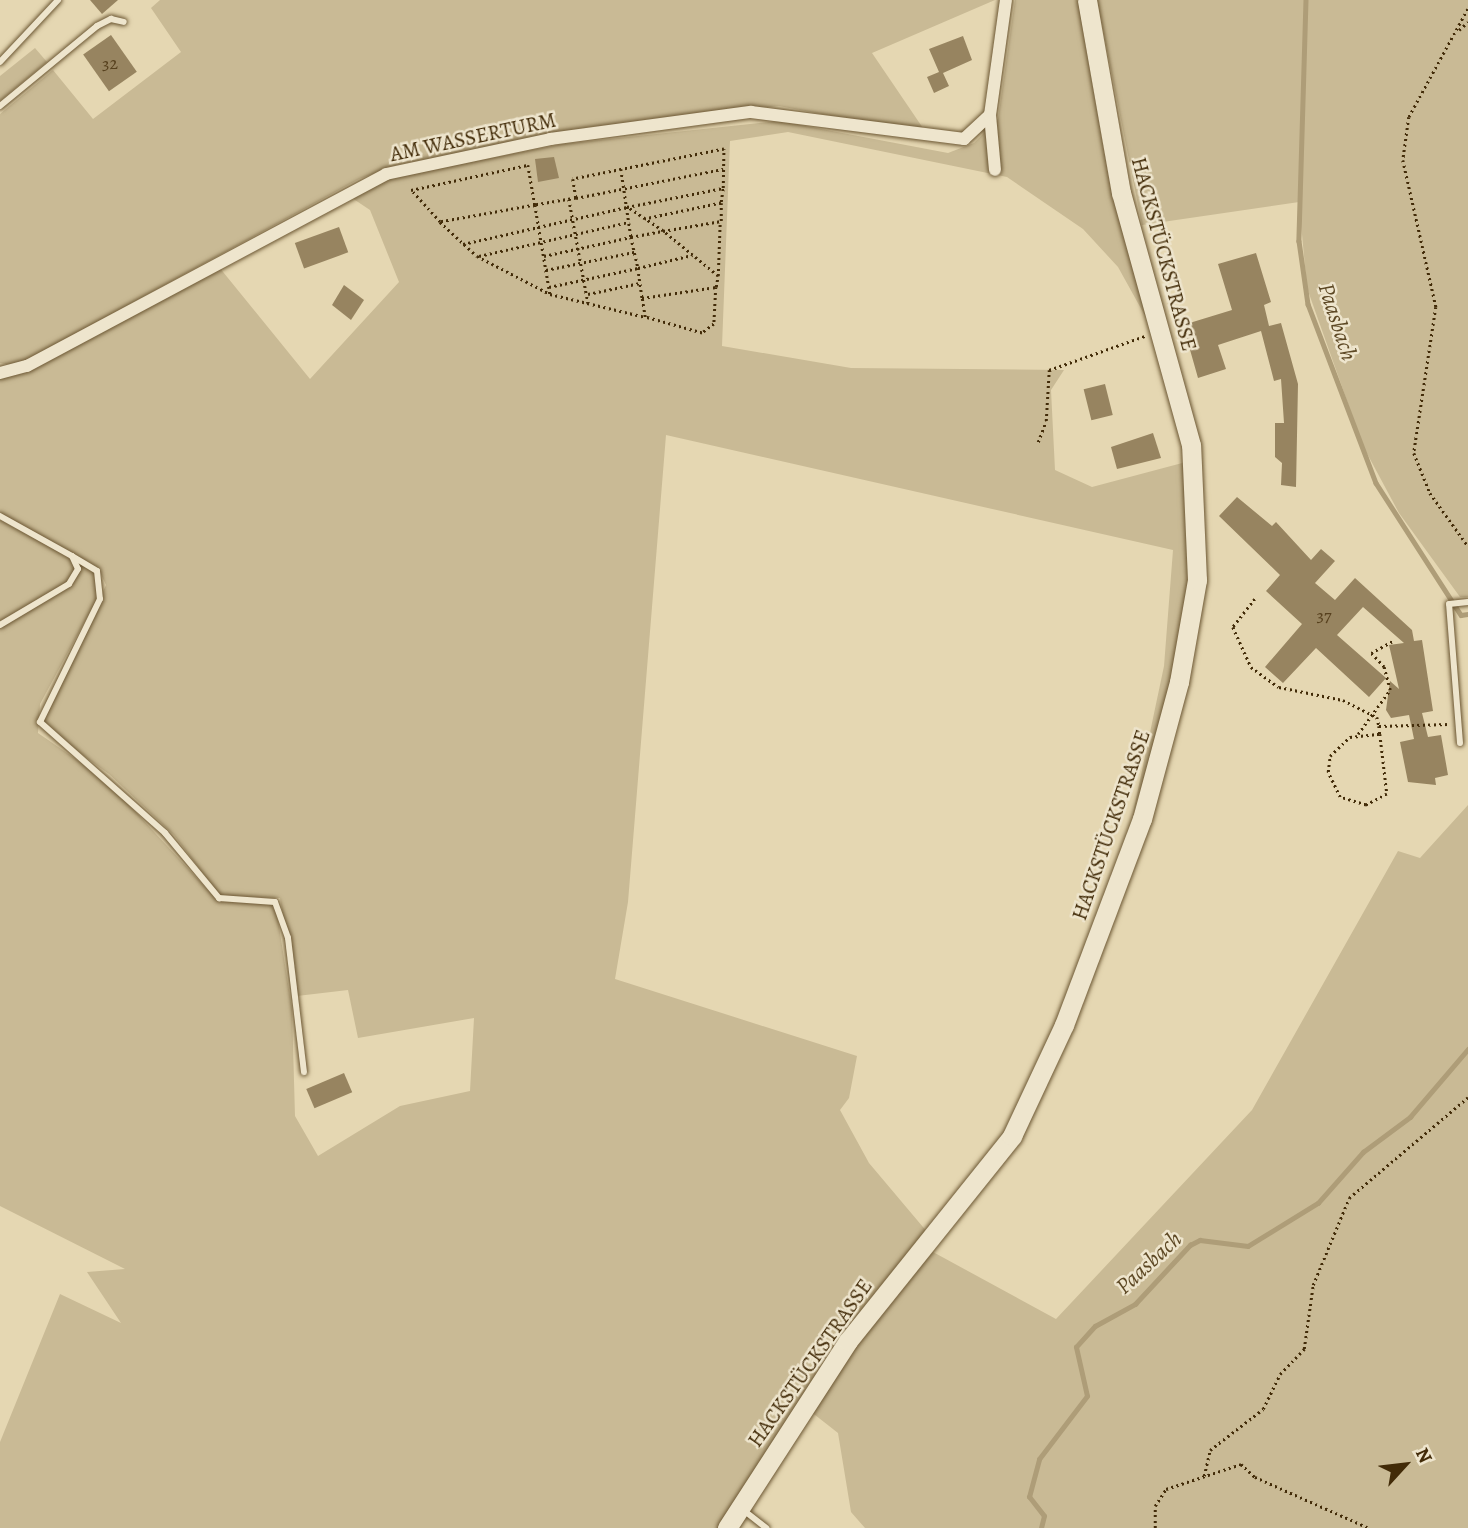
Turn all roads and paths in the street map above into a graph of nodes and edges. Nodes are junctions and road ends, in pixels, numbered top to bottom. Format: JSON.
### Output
{"nodes":[{"id":1,"x":58,"y":0,"type":"edge"},
{"id":2,"x":1006,"y":0,"type":"edge"},
{"id":3,"x":1087,"y":0,"type":"edge"},
{"id":4,"x":1468,"y":9,"type":"edge"},
{"id":5,"x":124,"y":22,"type":"dead end"},
{"id":6,"x":1468,"y":22,"type":"edge"},
{"id":7,"x":1457,"y":32,"type":"junction"},
{"id":8,"x":0,"y":62,"type":"edge"},
{"id":9,"x":0,"y":106,"type":"edge"},
{"id":10,"x":990,"y":116,"type":"junction"},
{"id":11,"x":621,"y":169,"type":"junction"},
{"id":12,"x":723,"y":169,"type":"junction"},
{"id":13,"x":995,"y":170,"type":"dead end"},
{"id":14,"x":624,"y":188,"type":"junction"},
{"id":15,"x":723,"y":188,"type":"junction"},
{"id":16,"x":576,"y":198,"type":"junction"},
{"id":17,"x":569,"y":199,"type":"junction"},
{"id":18,"x":721,"y":203,"type":"junction"},
{"id":19,"x":535,"y":205,"type":"junction"},
{"id":20,"x":627,"y":207,"type":"junction"},
{"id":21,"x":573,"y":218,"type":"junction"},
{"id":22,"x":645,"y":219,"type":"junction"},
{"id":23,"x":720,"y":221,"type":"junction"},
{"id":24,"x":440,"y":222,"type":"junction"},
{"id":25,"x":629,"y":222,"type":"junction"},
{"id":26,"x":538,"y":227,"type":"junction"},
{"id":27,"x":663,"y":231,"type":"junction"},
{"id":28,"x":576,"y":235,"type":"junction"},
{"id":29,"x":631,"y":237,"type":"junction"},
{"id":30,"x":541,"y":241,"type":"junction"},
{"id":31,"x":463,"y":244,"type":"junction"},
{"id":32,"x":579,"y":249,"type":"junction"},
{"id":33,"x":634,"y":251,"type":"junction"},
{"id":34,"x":692,"y":255,"type":"junction"},
{"id":35,"x":477,"y":256,"type":"junction"},
{"id":36,"x":544,"y":256,"type":"junction"},
{"id":37,"x":581,"y":263,"type":"junction"},
{"id":38,"x":638,"y":268,"type":"junction"},
{"id":39,"x":546,"y":270,"type":"junction"},
{"id":40,"x":718,"y":276,"type":"junction"},
{"id":41,"x":585,"y":279,"type":"junction"},
{"id":42,"x":640,"y":282,"type":"junction"},
{"id":43,"x":549,"y":286,"type":"junction"},
{"id":44,"x":716,"y":287,"type":"junction"},
{"id":45,"x":550,"y":294,"type":"junction"},
{"id":46,"x":588,"y":295,"type":"junction"},
{"id":47,"x":642,"y":298,"type":"junction"},
{"id":48,"x":588,"y":303,"type":"junction"},
{"id":49,"x":645,"y":317,"type":"junction"},
{"id":50,"x":1161,"y":331,"type":"junction"},
{"id":51,"x":0,"y":373,"type":"edge"},
{"id":52,"x":1038,"y":442,"type":"dead end"},
{"id":53,"x":0,"y":516,"type":"edge"},
{"id":54,"x":1468,"y":546,"type":"edge"},
{"id":55,"x":72,"y":556,"type":"junction"},
{"id":56,"x":1255,"y":600,"type":"dead end"},
{"id":57,"x":1467,"y":602,"type":"edge"},
{"id":58,"x":0,"y":625,"type":"edge"},
{"id":59,"x":1394,"y":640,"type":"dead end"},
{"id":60,"x":1371,"y":713,"type":"junction"},
{"id":61,"x":1459,"y":724,"type":"junction"},
{"id":62,"x":1379,"y":726,"type":"junction"},
{"id":63,"x":1380,"y":734,"type":"junction"},
{"id":64,"x":1358,"y":735,"type":"junction"},
{"id":65,"x":1460,"y":743,"type":"dead end"},
{"id":66,"x":304,"y":1072,"type":"dead end"},
{"id":67,"x":1468,"y":1097,"type":"edge"},
{"id":68,"x":1204,"y":1476,"type":"junction"},
{"id":69,"x":740,"y":1507,"type":"junction"},
{"id":70,"x":727,"y":1528,"type":"edge"},
{"id":71,"x":766,"y":1528,"type":"edge"},
{"id":72,"x":1155,"y":1528,"type":"edge"},
{"id":73,"x":1369,"y":1528,"type":"edge"}],
"edges":[{"from":1,"to":8,"type":"lane"},
{"from":2,"to":10,"type":"street"},
{"from":3,"to":50,"type":"street","name":"HACKSTÜCKSTRASSE"},
{"from":4,"to":7,"type":"path"},
{"from":5,"to":9,"type":"lane"},
{"from":6,"to":7,"type":"path"},
{"from":7,"to":54,"type":"path"},
{"from":10,"to":13,"type":"street"},
{"from":10,"to":51,"type":"street","name":"AM WASSERTURM"},
{"from":11,"to":12,"type":"path"},
{"from":11,"to":14,"type":"path"},
{"from":11,"to":16,"type":"path"},
{"from":12,"to":14,"type":"path"},
{"from":12,"to":15,"type":"path"},
{"from":14,"to":16,"type":"path"},
{"from":14,"to":20,"type":"path"},
{"from":15,"to":18,"type":"path"},
{"from":15,"to":20,"type":"path"},
{"from":16,"to":17,"type":"path"},
{"from":17,"to":19,"type":"path"},
{"from":17,"to":21,"type":"path"},
{"from":18,"to":22,"type":"path"},
{"from":18,"to":23,"type":"path"},
{"from":19,"to":24,"type":"path"},
{"from":19,"to":24,"type":"path"},
{"from":19,"to":26,"type":"path"},
{"from":20,"to":21,"type":"path"},
{"from":20,"to":22,"type":"path"},
{"from":20,"to":25,"type":"path"},
{"from":21,"to":26,"type":"path"},
{"from":21,"to":28,"type":"path"},
{"from":22,"to":27,"type":"path"},
{"from":23,"to":27,"type":"path"},
{"from":23,"to":40,"type":"path"},
{"from":24,"to":31,"type":"path"},
{"from":25,"to":28,"type":"path"},
{"from":25,"to":29,"type":"path"},
{"from":26,"to":30,"type":"path"},
{"from":26,"to":31,"type":"path"},
{"from":27,"to":29,"type":"path"},
{"from":27,"to":34,"type":"path"},
{"from":28,"to":30,"type":"path"},
{"from":28,"to":32,"type":"path"},
{"from":29,"to":32,"type":"path"},
{"from":29,"to":33,"type":"path"},
{"from":30,"to":35,"type":"path"},
{"from":30,"to":36,"type":"path"},
{"from":31,"to":35,"type":"path"},
{"from":32,"to":36,"type":"path"},
{"from":32,"to":37,"type":"path"},
{"from":33,"to":37,"type":"path"},
{"from":33,"to":38,"type":"path"},
{"from":34,"to":38,"type":"path"},
{"from":34,"to":40,"type":"path"},
{"from":35,"to":45,"type":"path"},
{"from":36,"to":39,"type":"path"},
{"from":37,"to":39,"type":"path"},
{"from":37,"to":41,"type":"path"},
{"from":38,"to":41,"type":"path"},
{"from":38,"to":42,"type":"path"},
{"from":39,"to":43,"type":"path"},
{"from":40,"to":44,"type":"path"},
{"from":41,"to":43,"type":"path"},
{"from":41,"to":46,"type":"path"},
{"from":42,"to":46,"type":"path"},
{"from":42,"to":47,"type":"path"},
{"from":43,"to":45,"type":"path"},
{"from":44,"to":47,"type":"path"},
{"from":44,"to":49,"type":"path"},
{"from":45,"to":48,"type":"path"},
{"from":46,"to":48,"type":"path"},
{"from":47,"to":49,"type":"path"},
{"from":48,"to":49,"type":"path"},
{"from":50,"to":52,"type":"path"},
{"from":50,"to":69,"type":"street","name":"HACKSTÜCKSTRASSE"},
{"from":53,"to":55,"type":"lane"},
{"from":55,"to":58,"type":"lane"},
{"from":55,"to":66,"type":"lane"},
{"from":56,"to":60,"type":"path"},
{"from":57,"to":61,"type":"lane"},
{"from":59,"to":60,"type":"path"},
{"from":60,"to":62,"type":"path"},
{"from":60,"to":64,"type":"path"},
{"from":61,"to":62,"type":"path"},
{"from":61,"to":65,"type":"lane"},
{"from":62,"to":63,"type":"path"},
{"from":63,"to":64,"type":"path"},
{"from":63,"to":64,"type":"path"},
{"from":67,"to":68,"type":"path"},
{"from":68,"to":72,"type":"path"},
{"from":68,"to":73,"type":"path"},
{"from":69,"to":70,"type":"street","name":"HACKSTÜCKSTRASSE"},
{"from":69,"to":71,"type":"lane"}]}
